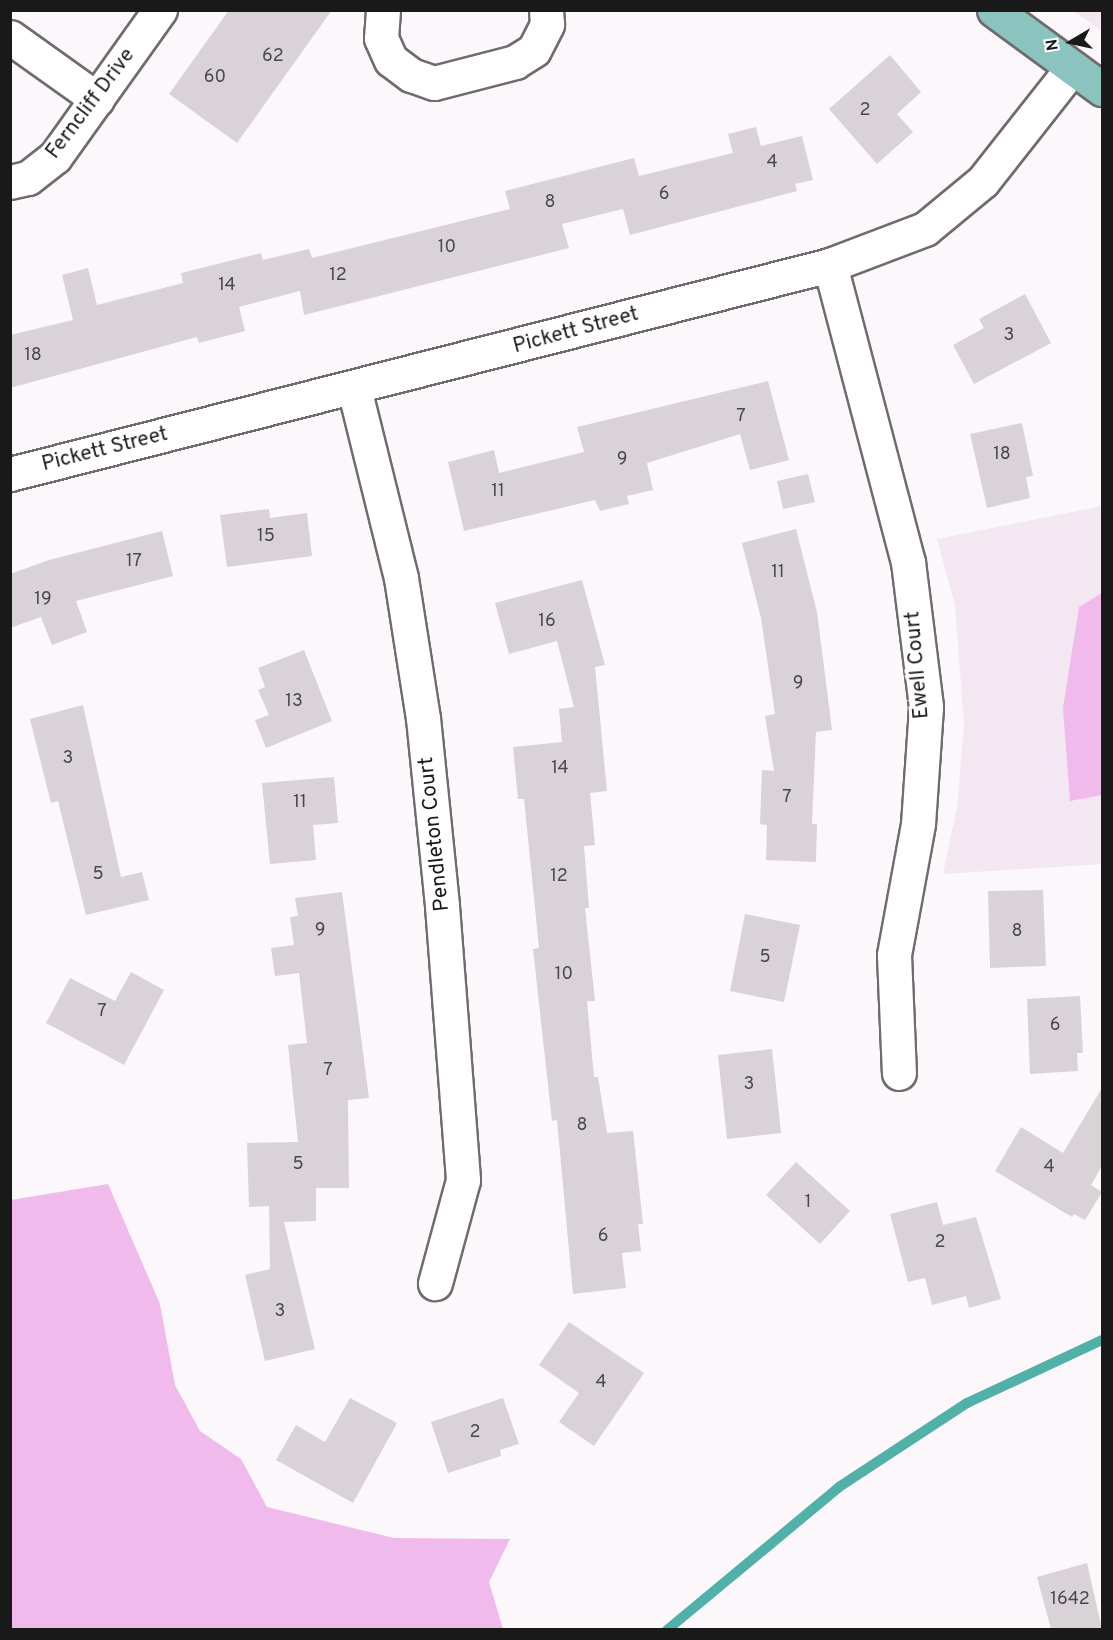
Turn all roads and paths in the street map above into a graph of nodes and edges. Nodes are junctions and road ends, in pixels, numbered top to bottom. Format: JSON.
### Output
{"nodes":[{"id":1,"x":160,"y":10,"type":"edge"},
{"id":2,"x":383,"y":10,"type":"edge"},
{"id":3,"x":546,"y":10,"type":"edge"},
{"id":4,"x":994,"y":10,"type":"edge"},
{"id":5,"x":10,"y":37,"type":"edge"},
{"id":6,"x":1072,"y":68,"type":"junction"},
{"id":7,"x":1102,"y":89,"type":"edge"},
{"id":8,"x":98,"y":99,"type":"junction"},
{"id":9,"x":10,"y":182,"type":"edge"},
{"id":10,"x":830,"y":265,"type":"junction"},
{"id":11,"x":354,"y":388,"type":"junction"},
{"id":12,"x":10,"y":474,"type":"edge"},
{"id":13,"x":899,"y":1073,"type":"dead end"},
{"id":14,"x":435,"y":1283,"type":"dead end"}],
"edges":[{"from":1,"to":8,"type":"street","name":"Ferncliff Drive"},
{"from":2,"to":3,"type":"street"},
{"from":4,"to":6,"type":"main road"},
{"from":5,"to":8,"type":"street"},
{"from":6,"to":7,"type":"main road"},
{"from":6,"to":10,"type":"street","name":"Pickett Street"},
{"from":8,"to":9,"type":"street","name":"Ferncliff Drive"},
{"from":10,"to":11,"type":"street","name":"Pickett Street"},
{"from":10,"to":13,"type":"street","name":"Ewell Court"},
{"from":11,"to":12,"type":"street","name":"Pickett Street"},
{"from":11,"to":14,"type":"street","name":"Pendleton Court"}]}
